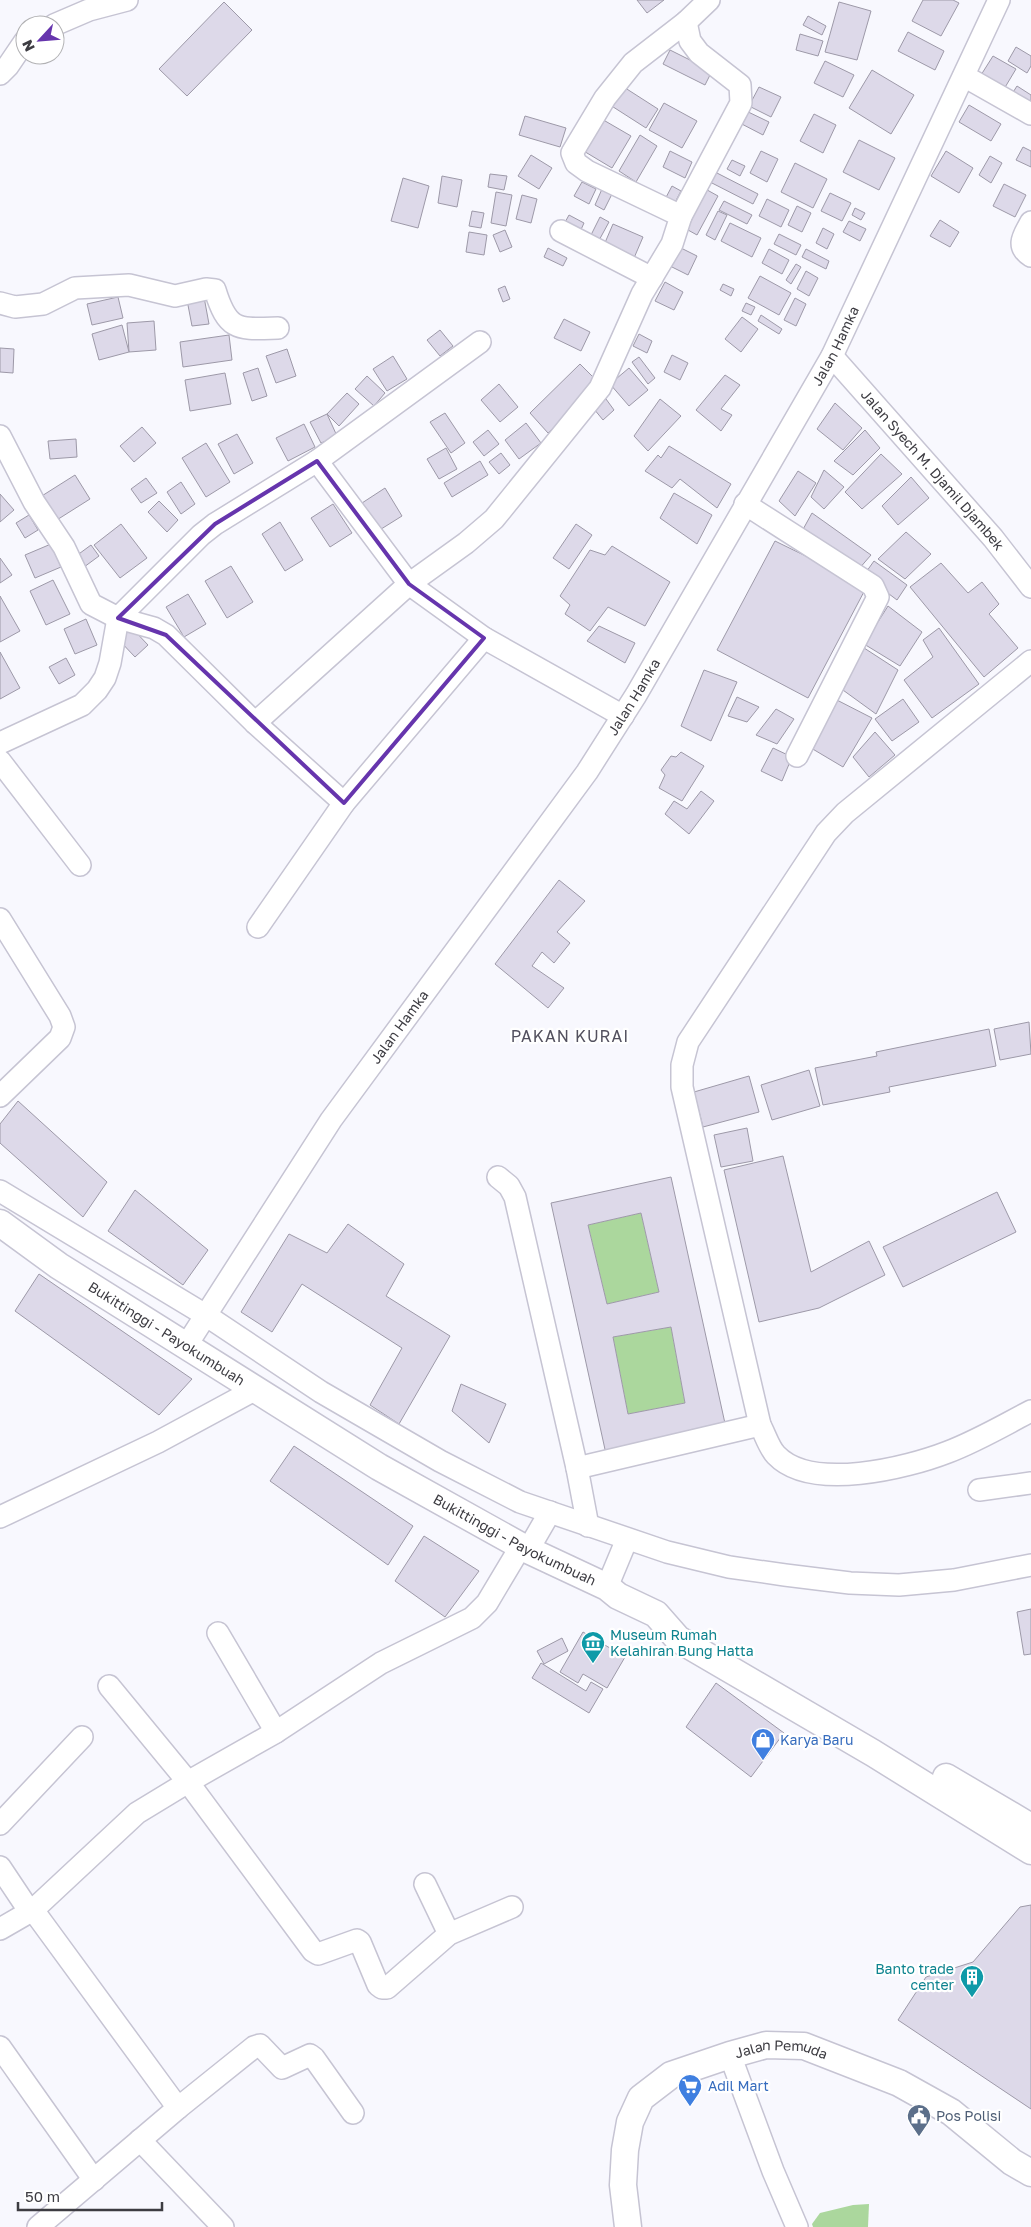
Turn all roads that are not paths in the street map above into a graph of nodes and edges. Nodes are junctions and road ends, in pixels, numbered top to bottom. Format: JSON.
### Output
{"nodes":[{"id":1,"x":127,"y":0,"type":"edge"},
{"id":2,"x":710,"y":0,"type":"edge"},
{"id":3,"x":999,"y":0,"type":"edge"},
{"id":4,"x":65,"y":20,"type":"edge"},
{"id":5,"x":686,"y":22,"type":"junction"},
{"id":6,"x":15,"y":56,"type":"edge"},
{"id":7,"x":0,"y":74,"type":"edge"},
{"id":8,"x":964,"y":76,"type":"junction"},
{"id":9,"x":1031,"y":114,"type":"edge"},
{"id":10,"x":681,"y":216,"type":"junction"},
{"id":11,"x":1031,"y":222,"type":"edge"},
{"id":12,"x":560,"y":231,"type":"dead end"},
{"id":13,"x":1031,"y":256,"type":"edge"},
{"id":14,"x":652,"y":278,"type":"junction"},
{"id":15,"x":0,"y":303,"type":"edge"},
{"id":16,"x":278,"y":328,"type":"dead end"},
{"id":17,"x":480,"y":342,"type":"dead end"},
{"id":18,"x":832,"y":356,"type":"junction"},
{"id":19,"x":0,"y":436,"type":"edge"},
{"id":20,"x":317,"y":461,"type":"junction"},
{"id":21,"x":745,"y":504,"type":"junction"},
{"id":22,"x":409,"y":584,"type":"junction"},
{"id":23,"x":1031,"y":587,"type":"edge"},
{"id":24,"x":118,"y":618,"type":"junction"},
{"id":25,"x":484,"y":638,"type":"junction"},
{"id":26,"x":1031,"y":661,"type":"edge"},
{"id":27,"x":623,"y":716,"type":"junction"},
{"id":28,"x":256,"y":723,"type":"junction"},
{"id":29,"x":0,"y":743,"type":"edge"},
{"id":30,"x":797,"y":756,"type":"dead end"},
{"id":31,"x":0,"y":760,"type":"edge"},
{"id":32,"x":344,"y":803,"type":"junction"},
{"id":33,"x":80,"y":865,"type":"dead end"},
{"id":34,"x":0,"y":920,"type":"edge"},
{"id":35,"x":258,"y":927,"type":"dead end"},
{"id":36,"x":0,"y":1096,"type":"edge"},
{"id":37,"x":498,"y":1177,"type":"dead end"},
{"id":38,"x":0,"y":1191,"type":"edge"},
{"id":39,"x":0,"y":1223,"type":"edge"},
{"id":40,"x":207,"y":1316,"type":"junction"},
{"id":41,"x":186,"y":1346,"type":"junction"},
{"id":42,"x":256,"y":1389,"type":"junction"},
{"id":43,"x":1031,"y":1412,"type":"edge"},
{"id":44,"x":760,"y":1425,"type":"junction"},
{"id":45,"x":577,"y":1468,"type":"junction"},
{"id":46,"x":1031,"y":1483,"type":"edge"},
{"id":47,"x":979,"y":1490,"type":"dead end"},
{"id":48,"x":550,"y":1512,"type":"junction"},
{"id":49,"x":0,"y":1517,"type":"edge"},
{"id":50,"x":588,"y":1526,"type":"junction"},
{"id":51,"x":627,"y":1538,"type":"junction"},
{"id":52,"x":525,"y":1548,"type":"junction"},
{"id":53,"x":1031,"y":1566,"type":"edge"},
{"id":54,"x":608,"y":1587,"type":"junction"},
{"id":55,"x":656,"y":1614,"type":"junction"},
{"id":56,"x":218,"y":1633,"type":"dead end"},
{"id":57,"x":110,"y":1686,"type":"dead end"},
{"id":58,"x":276,"y":1732,"type":"junction"},
{"id":59,"x":82,"y":1737,"type":"dead end"},
{"id":60,"x":188,"y":1782,"type":"junction"},
{"id":61,"x":0,"y":1824,"type":"edge"},
{"id":62,"x":1031,"y":1827,"type":"edge"},
{"id":63,"x":1031,"y":1850,"type":"edge"},
{"id":64,"x":0,"y":1867,"type":"edge"},
{"id":65,"x":425,"y":1884,"type":"dead end"},
{"id":66,"x":512,"y":1907,"type":"dead end"},
{"id":67,"x":31,"y":1911,"type":"junction"},
{"id":68,"x":0,"y":1929,"type":"edge"},
{"id":69,"x":449,"y":1934,"type":"junction"},
{"id":70,"x":0,"y":2048,"type":"edge"},
{"id":71,"x":730,"y":2055,"type":"junction"},
{"id":72,"x":178,"y":2108,"type":"junction"},
{"id":73,"x":353,"y":2113,"type":"dead end"},
{"id":74,"x":140,"y":2140,"type":"junction"},
{"id":75,"x":1031,"y":2173,"type":"edge"},
{"id":76,"x":94,"y":2180,"type":"junction"},
{"id":77,"x":38,"y":2227,"type":"edge"},
{"id":78,"x":223,"y":2227,"type":"edge"},
{"id":79,"x":628,"y":2227,"type":"edge"},
{"id":80,"x":797,"y":2227,"type":"edge"}],
"edges":[{"from":1,"to":4,"type":"street"},
{"from":2,"to":5,"type":"street"},
{"from":3,"to":8,"type":"street","name":"Jalan Hamka"},
{"from":5,"to":10,"type":"street"},
{"from":5,"to":10,"type":"street"},
{"from":6,"to":7,"type":"street"},
{"from":8,"to":9,"type":"street"},
{"from":8,"to":18,"type":"street","name":"Jalan Hamka"},
{"from":10,"to":14,"type":"street"},
{"from":11,"to":13,"type":"street"},
{"from":12,"to":14,"type":"street"},
{"from":14,"to":22,"type":"street"},
{"from":15,"to":16,"type":"street"},
{"from":17,"to":20,"type":"street"},
{"from":18,"to":21,"type":"street","name":"Jalan Hamka"},
{"from":18,"to":23,"type":"street","name":"Jalan Syech M. Djamil Djambek"},
{"from":19,"to":24,"type":"street"},
{"from":20,"to":22,"type":"street"},
{"from":20,"to":24,"type":"street"},
{"from":21,"to":27,"type":"street","name":"Jalan Hamka"},
{"from":21,"to":30,"type":"street"},
{"from":22,"to":25,"type":"street"},
{"from":22,"to":28,"type":"street"},
{"from":24,"to":28,"type":"street"},
{"from":24,"to":29,"type":"street"},
{"from":25,"to":27,"type":"street"},
{"from":25,"to":32,"type":"street"},
{"from":26,"to":44,"type":"street"},
{"from":27,"to":40,"type":"street","name":"Jalan Hamka"},
{"from":28,"to":32,"type":"street"},
{"from":31,"to":33,"type":"street"},
{"from":32,"to":35,"type":"street"},
{"from":34,"to":36,"type":"street"},
{"from":37,"to":45,"type":"street"},
{"from":38,"to":40,"type":"street"},
{"from":39,"to":41,"type":"main road","name":"Bukittinggi - Payokumbuah"},
{"from":40,"to":41,"type":"street","name":"Jalan Hamka"},
{"from":40,"to":48,"type":"street"},
{"from":41,"to":42,"type":"main road","name":"Bukittinggi - Payokumbuah"},
{"from":42,"to":49,"type":"street"},
{"from":42,"to":52,"type":"main road","name":"Bukittinggi - Payokumbuah"},
{"from":43,"to":44,"type":"street"},
{"from":44,"to":45,"type":"street"},
{"from":45,"to":50,"type":"street"},
{"from":46,"to":47,"type":"street"},
{"from":48,"to":50,"type":"street"},
{"from":48,"to":52,"type":"street"},
{"from":50,"to":51,"type":"street"},
{"from":51,"to":53,"type":"street"},
{"from":51,"to":54,"type":"street"},
{"from":52,"to":54,"type":"main road","name":"Bukittinggi - Payokumbuah"},
{"from":52,"to":58,"type":"street"},
{"from":54,"to":55,"type":"main road","name":"Bukittinggi - Payokumbuah"},
{"from":55,"to":62,"type":"main road"},
{"from":55,"to":63,"type":"main road","name":"Bukittinggi - Payokumbuah"},
{"from":56,"to":58,"type":"street"},
{"from":57,"to":60,"type":"street"},
{"from":58,"to":60,"type":"street"},
{"from":59,"to":61,"type":"street"},
{"from":60,"to":67,"type":"street"},
{"from":60,"to":69,"type":"street"},
{"from":64,"to":67,"type":"street"},
{"from":65,"to":69,"type":"street"},
{"from":66,"to":69,"type":"street"},
{"from":67,"to":68,"type":"street"},
{"from":67,"to":72,"type":"street"},
{"from":70,"to":76,"type":"street"},
{"from":71,"to":75,"type":"main road","name":"Jalan Pemuda"},
{"from":71,"to":79,"type":"main road","name":"Jalan Pemuda"},
{"from":71,"to":80,"type":"street"},
{"from":72,"to":73,"type":"street"},
{"from":72,"to":74,"type":"street"},
{"from":74,"to":76,"type":"street"},
{"from":74,"to":78,"type":"street"},
{"from":76,"to":77,"type":"street"}]}
